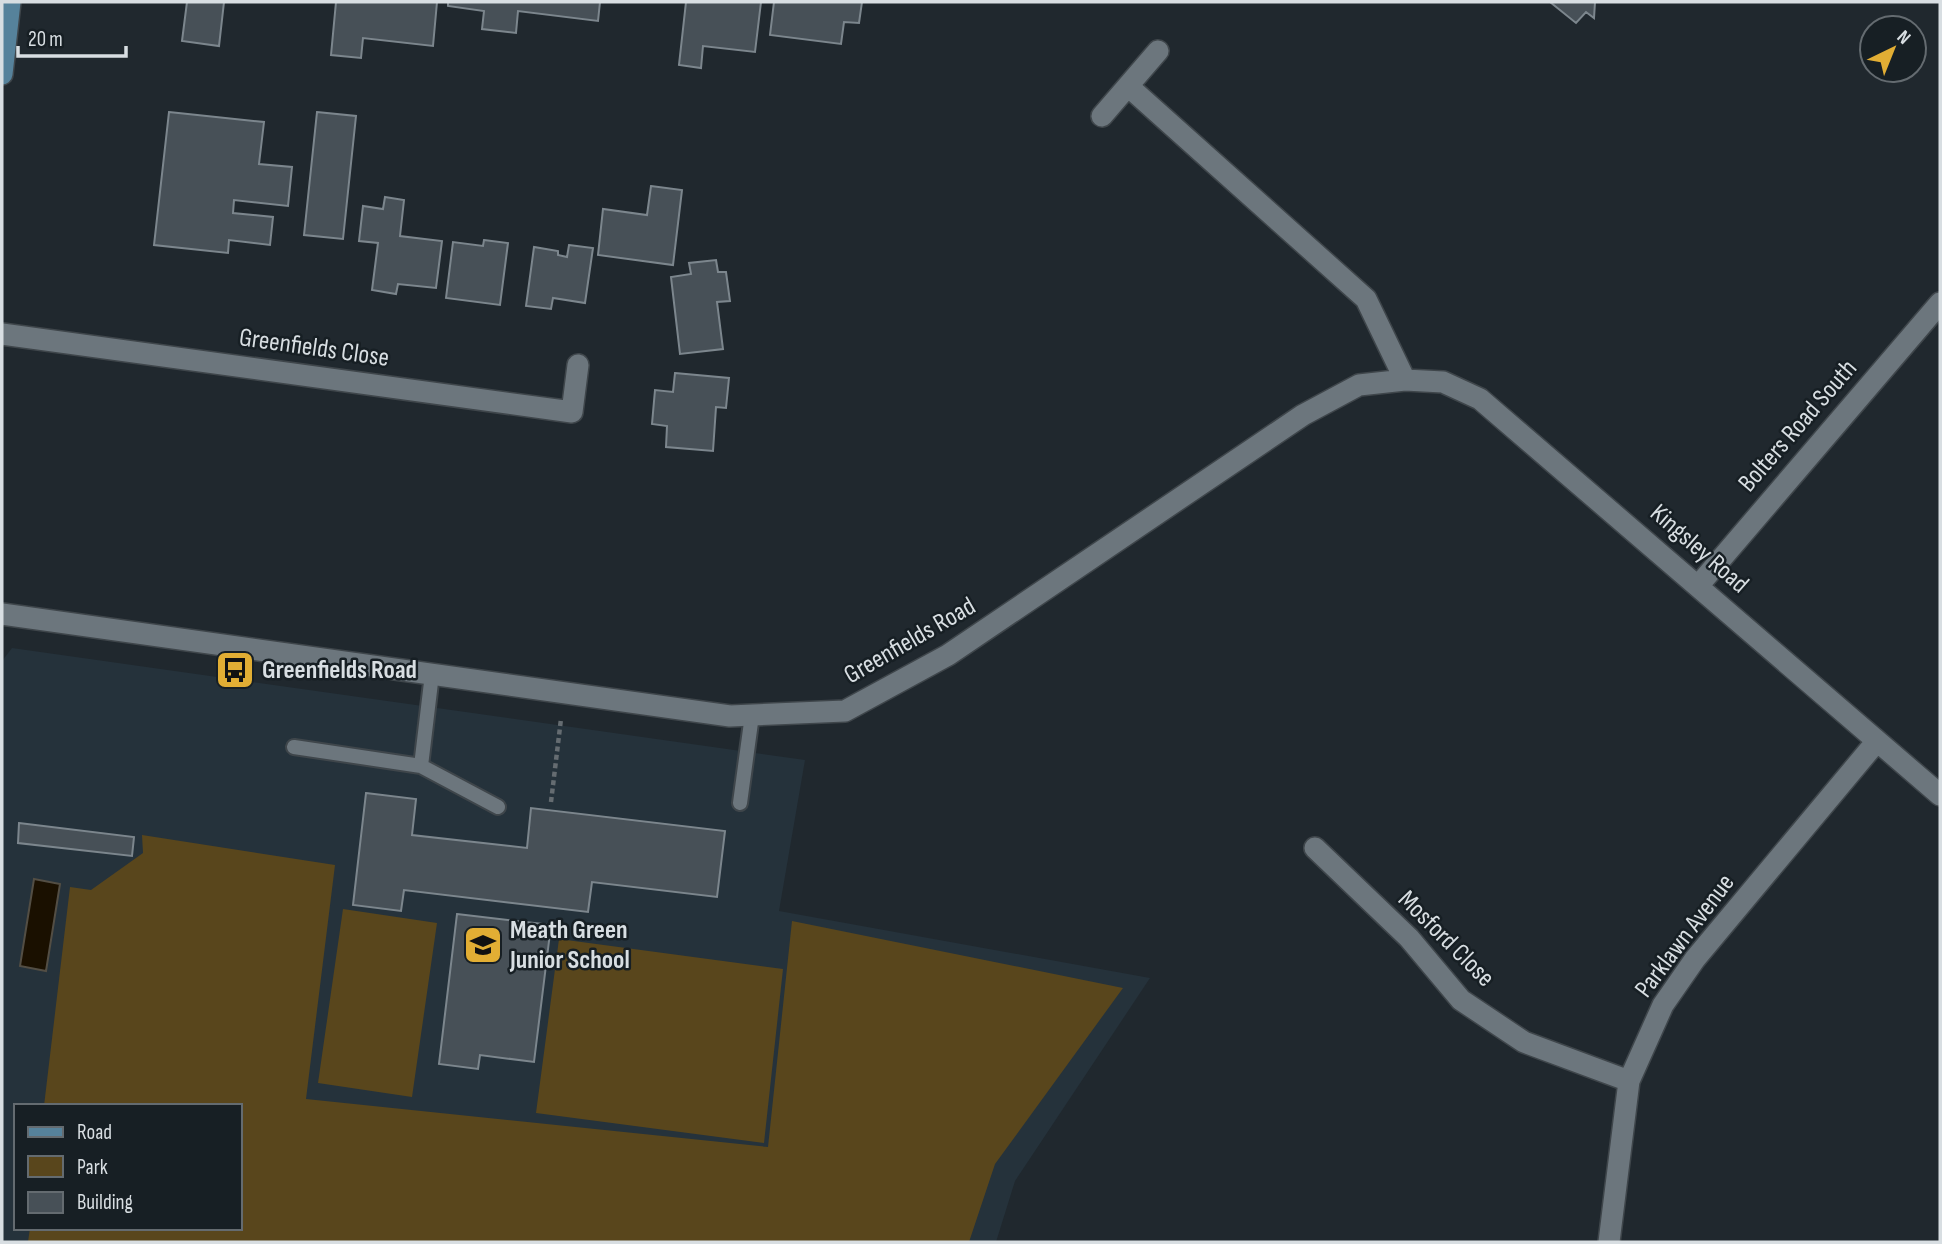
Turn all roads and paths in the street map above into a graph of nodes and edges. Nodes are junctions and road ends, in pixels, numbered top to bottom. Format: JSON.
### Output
{"nodes":[{"id":1,"x":6,"y":6,"type":"edge"},
{"id":2,"x":1158,"y":51,"type":"dead end"},
{"id":3,"x":2,"y":75,"type":"edge"},
{"id":4,"x":1128,"y":86,"type":"junction"},
{"id":5,"x":1102,"y":116,"type":"dead end"},
{"id":6,"x":1940,"y":303,"type":"edge"},
{"id":7,"x":2,"y":334,"type":"edge"},
{"id":8,"x":578,"y":365,"type":"dead end"},
{"id":9,"x":1405,"y":380,"type":"junction"},
{"id":10,"x":1699,"y":586,"type":"junction"},
{"id":11,"x":2,"y":614,"type":"edge"},
{"id":12,"x":432,"y":674,"type":"junction"},
{"id":13,"x":564,"y":692,"type":"junction"},
{"id":14,"x":752,"y":715,"type":"junction"},
{"id":15,"x":1877,"y":741,"type":"junction"},
{"id":16,"x":294,"y":747,"type":"dead end"},
{"id":17,"x":421,"y":766,"type":"junction"},
{"id":18,"x":1940,"y":796,"type":"edge"},
{"id":19,"x":551,"y":802,"type":"dead end"},
{"id":20,"x":740,"y":803,"type":"dead end"},
{"id":21,"x":498,"y":807,"type":"dead end"},
{"id":22,"x":1315,"y":848,"type":"dead end"},
{"id":23,"x":1629,"y":1081,"type":"junction"},
{"id":24,"x":1609,"y":1242,"type":"edge"}],
"edges":[{"from":1,"to":3,"type":"street"},
{"from":2,"to":4,"type":"street"},
{"from":4,"to":5,"type":"street"},
{"from":4,"to":9,"type":"street"},
{"from":6,"to":10,"type":"street","name":"Bolters Road South"},
{"from":7,"to":8,"type":"street","name":"Greenfields Close"},
{"from":9,"to":10,"type":"street","name":"Kingsley Road"},
{"from":9,"to":14,"type":"street","name":"Greenfields Road"},
{"from":10,"to":15,"type":"street","name":"Kingsley Road"},
{"from":11,"to":12,"type":"street","name":"Greenfields Road"},
{"from":12,"to":13,"type":"street","name":"Greenfields Road"},
{"from":12,"to":17,"type":"lane"},
{"from":13,"to":14,"type":"street","name":"Greenfields Road"},
{"from":13,"to":19,"type":"path"},
{"from":14,"to":20,"type":"lane"},
{"from":15,"to":18,"type":"street","name":"Kingsley Road"},
{"from":15,"to":23,"type":"street","name":"Parklawn Avenue"},
{"from":16,"to":17,"type":"lane"},
{"from":17,"to":21,"type":"lane"},
{"from":22,"to":23,"type":"street","name":"Mosford Close"},
{"from":23,"to":24,"type":"street","name":"Parklawn Avenue"}]}
